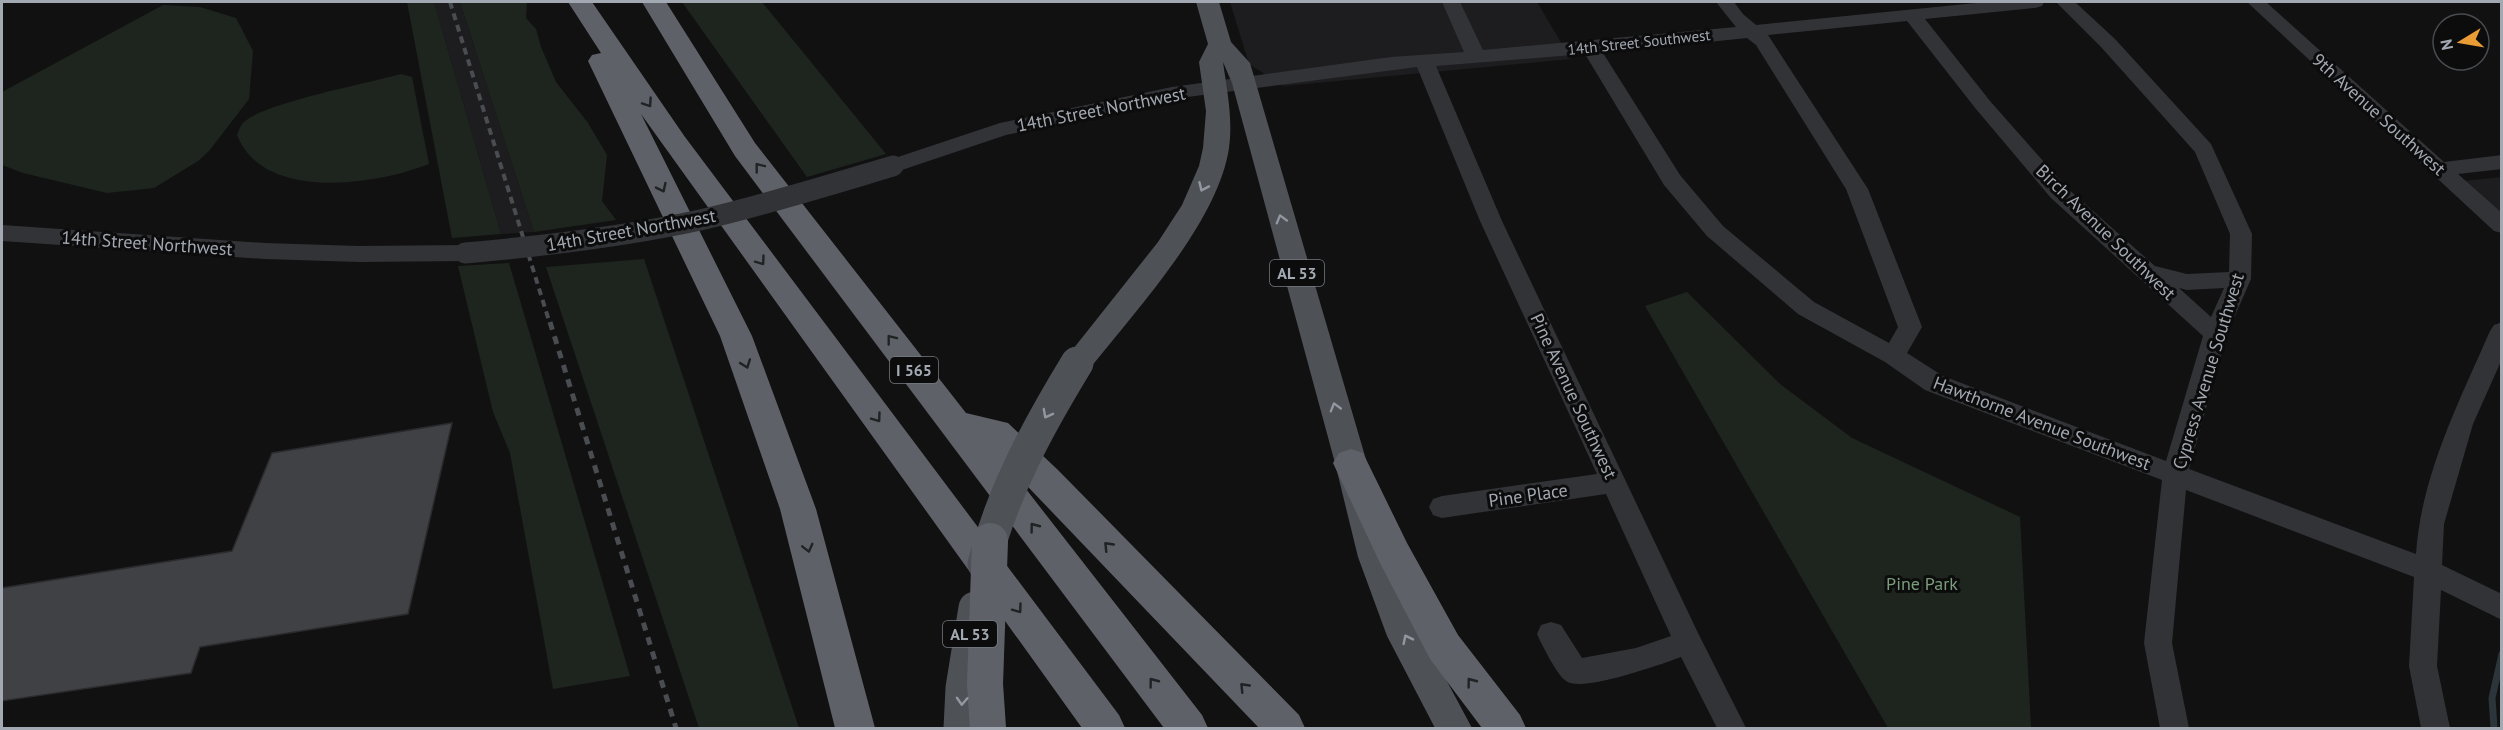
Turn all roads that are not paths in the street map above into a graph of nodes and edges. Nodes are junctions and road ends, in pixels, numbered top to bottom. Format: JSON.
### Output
{"nodes":[{"id":1,"x":578,"y":2,"type":"edge"},
{"id":2,"x":654,"y":2,"type":"edge"},
{"id":3,"x":1208,"y":2,"type":"edge"},
{"id":4,"x":1451,"y":2,"type":"edge"},
{"id":5,"x":1725,"y":2,"type":"edge"},
{"id":6,"x":2035,"y":2,"type":"edge"},
{"id":7,"x":2065,"y":2,"type":"edge"},
{"id":8,"x":2256,"y":2,"type":"edge"},
{"id":9,"x":2000,"y":3,"type":"edge"},
{"id":10,"x":1911,"y":14,"type":"junction"},
{"id":11,"x":1750,"y":30,"type":"junction"},
{"id":12,"x":1220,"y":44,"type":"junction"},
{"id":13,"x":1591,"y":48,"type":"junction"},
{"id":14,"x":1476,"y":57,"type":"junction"},
{"id":15,"x":1425,"y":60,"type":"junction"},
{"id":16,"x":1244,"y":83,"type":"junction"},
{"id":17,"x":1215,"y":88,"type":"junction"},
{"id":18,"x":2502,"y":162,"type":"edge"},
{"id":19,"x":2440,"y":169,"type":"junction"},
{"id":20,"x":2502,"y":226,"type":"edge"},
{"id":21,"x":2,"y":233,"type":"edge"},
{"id":22,"x":2146,"y":272,"type":"junction"},
{"id":23,"x":2240,"y":279,"type":"junction"},
{"id":24,"x":2502,"y":331,"type":"edge"},
{"id":25,"x":2215,"y":334,"type":"junction"},
{"id":26,"x":1893,"y":356,"type":"junction"},
{"id":27,"x":956,"y":424,"type":"junction"},
{"id":28,"x":1351,"y":463,"type":"junction"},
{"id":29,"x":2175,"y":475,"type":"junction"},
{"id":30,"x":1615,"y":482,"type":"junction"},
{"id":31,"x":1442,"y":507,"type":"dead end"},
{"id":32,"x":990,"y":540,"type":"junction"},
{"id":33,"x":2428,"y":571,"type":"junction"},
{"id":34,"x":2502,"y":608,"type":"edge"},
{"id":35,"x":1551,"y":634,"type":"dead end"},
{"id":36,"x":1688,"y":642,"type":"junction"},
{"id":37,"x":855,"y":729,"type":"edge"},
{"id":38,"x":960,"y":729,"type":"edge"},
{"id":39,"x":988,"y":729,"type":"edge"},
{"id":40,"x":1105,"y":729,"type":"edge"},
{"id":41,"x":1188,"y":729,"type":"edge"},
{"id":42,"x":1285,"y":729,"type":"edge"},
{"id":43,"x":1454,"y":729,"type":"edge"},
{"id":44,"x":1506,"y":729,"type":"edge"},
{"id":45,"x":1732,"y":729,"type":"edge"},
{"id":46,"x":2174,"y":729,"type":"edge"},
{"id":47,"x":2436,"y":729,"type":"edge"}],
"edges":[{"from":1,"to":37,"type":"highway","one_way":true},
{"from":1,"to":40,"type":"highway","one_way":true},
{"from":27,"to":2,"type":"highway","number":"I 565","one_way":true},
{"from":3,"to":12,"type":"main road","number":"AL 53"},
{"from":4,"to":14,"type":"street"},
{"from":5,"to":11,"type":"street"},
{"from":6,"to":9,"type":"street","name":"14th Street Southwest"},
{"from":7,"to":23,"type":"street","name":"Cypress Avenue Southwest"},
{"from":8,"to":19,"type":"street","name":"9th Avenue Southwest"},
{"from":9,"to":10,"type":"street","name":"14th Street Southwest"},
{"from":10,"to":11,"type":"street","name":"14th Street Southwest"},
{"from":10,"to":22,"type":"street","name":"Birch Avenue Southwest"},
{"from":11,"to":13,"type":"street","name":"14th Street Southwest"},
{"from":11,"to":26,"type":"street"},
{"from":12,"to":16,"type":"main road","number":"AL 53"},
{"from":12,"to":17,"type":"main road","number":"AL 53"},
{"from":13,"to":14,"type":"street","name":"14th Street Southwest"},
{"from":13,"to":26,"type":"street","name":"Hawthorne Avenue Southwest"},
{"from":14,"to":15,"type":"street","name":"14th Street Southwest"},
{"from":15,"to":16,"type":"street","name":"14th Street Southwest"},
{"from":15,"to":30,"type":"street","name":"Pine Avenue Southwest"},
{"from":16,"to":17,"type":"street","name":"14th Street Northwest"},
{"from":28,"to":16,"type":"main road","number":"AL 53","one_way":true},
{"from":17,"to":21,"type":"street","name":"14th Street Northwest","bridge":true},
{"from":17,"to":32,"type":"main road","number":"AL 53","one_way":true,"bridge":true},
{"from":18,"to":19,"type":"street"},
{"from":19,"to":20,"type":"street","name":"9th Avenue Southwest"},
{"from":22,"to":23,"type":"street"},
{"from":22,"to":25,"type":"street","name":"Birch Avenue Southwest"},
{"from":23,"to":25,"type":"street","name":"Cypress Avenue Southwest"},
{"from":24,"to":33,"type":"street"},
{"from":25,"to":29,"type":"street","name":"Cypress Avenue Southwest"},
{"from":26,"to":29,"type":"street","name":"Hawthorne Avenue Southwest"},
{"from":41,"to":27,"type":"highway","number":"I 565","one_way":true},
{"from":42,"to":27,"type":"highway","one_way":true},
{"from":43,"to":28,"type":"main road","number":"AL 53","one_way":true},
{"from":44,"to":28,"type":"highway","one_way":true},
{"from":29,"to":33,"type":"street","name":"Hawthorne Avenue Southwest"},
{"from":29,"to":46,"type":"street","name":"Cypress Avenue Southwest"},
{"from":30,"to":31,"type":"street","name":"Pine Place"},
{"from":30,"to":36,"type":"street","name":"Pine Avenue Southwest"},
{"from":32,"to":38,"type":"main road","number":"AL 53","one_way":true,"bridge":true},
{"from":32,"to":39,"type":"highway","bridge":true},
{"from":33,"to":34,"type":"street","name":"Hawthorne Avenue Southwest"},
{"from":33,"to":47,"type":"street"},
{"from":35,"to":36,"type":"street"},
{"from":36,"to":45,"type":"street","name":"Pine Avenue Southwest"}]}
